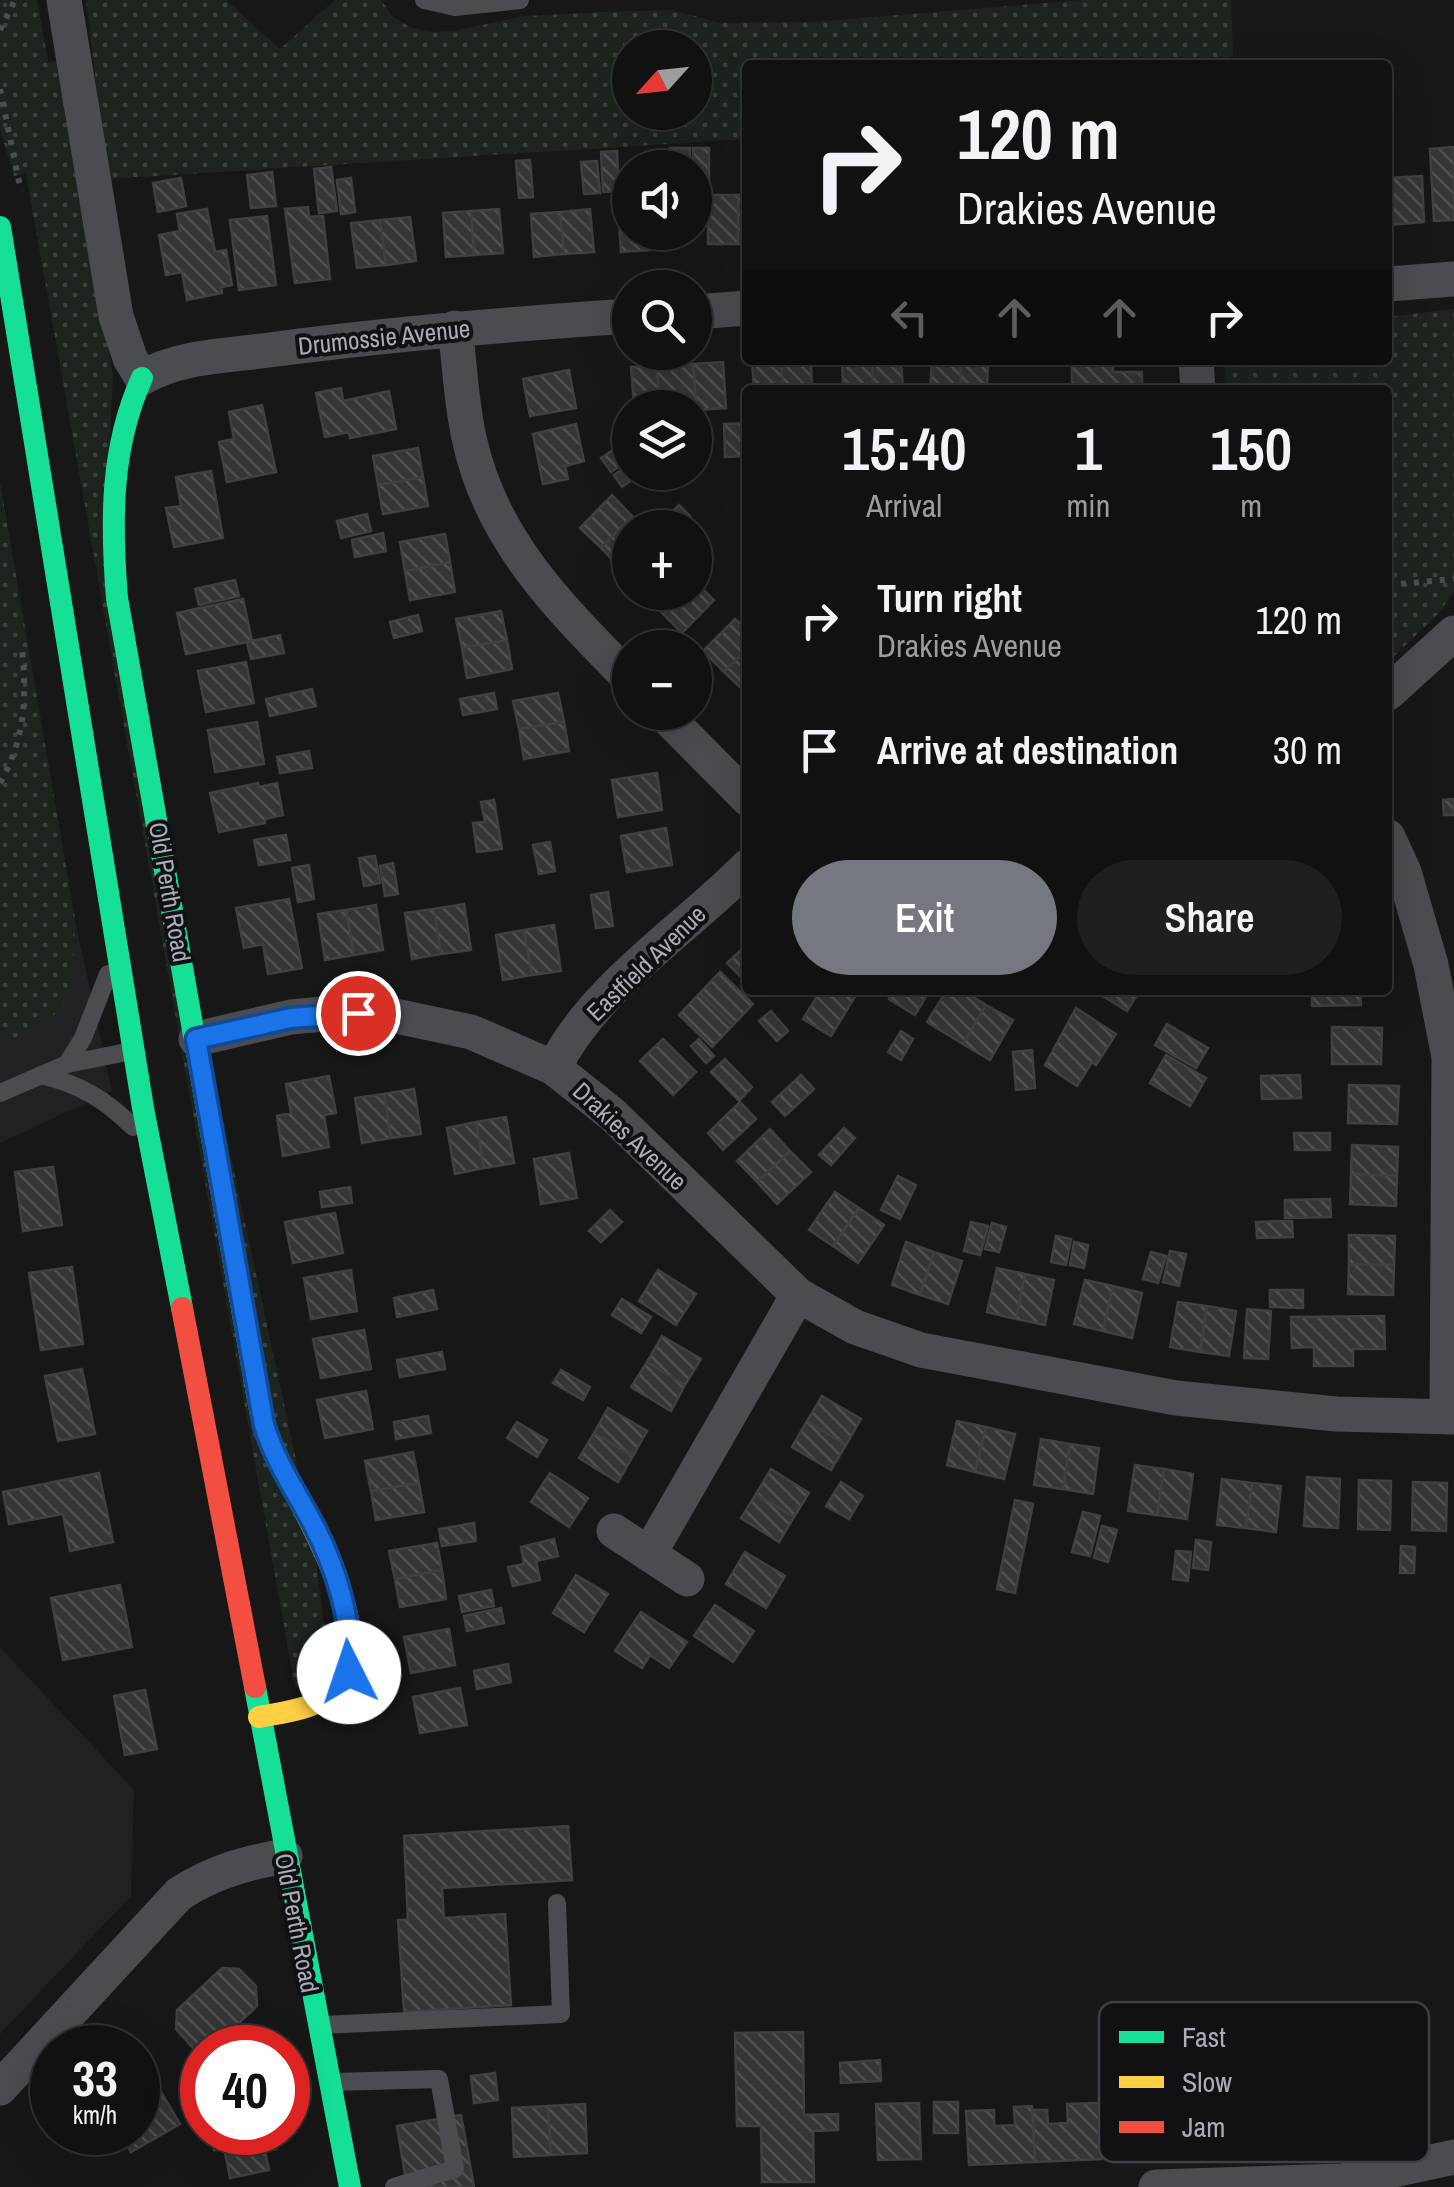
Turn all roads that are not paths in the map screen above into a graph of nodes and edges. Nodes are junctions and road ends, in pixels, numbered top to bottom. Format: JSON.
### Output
{"nodes":[{"id":1,"x":64,"y":0,"type":"edge"},
{"id":2,"x":424,"y":0,"type":"edge"},
{"id":3,"x":520,"y":0,"type":"edge"},
{"id":4,"x":0,"y":227,"type":"edge"},
{"id":5,"x":1454,"y":279,"type":"edge"},
{"id":6,"x":1392,"y":284,"type":"edge"},
{"id":7,"x":742,"y":308,"type":"edge"},
{"id":8,"x":712,"y":311,"type":"edge"},
{"id":9,"x":612,"y":317,"type":"edge"},
{"id":10,"x":456,"y":328,"type":"junction"},
{"id":11,"x":142,"y":378,"type":"junction"},
{"id":12,"x":1454,"y":632,"type":"edge"},
{"id":13,"x":612,"y":662,"type":"edge"},
{"id":14,"x":1392,"y":689,"type":"edge"},
{"id":15,"x":680,"y":730,"type":"edge"},
{"id":16,"x":742,"y":793,"type":"edge"},
{"id":17,"x":1392,"y":846,"type":"edge"},
{"id":18,"x":742,"y":872,"type":"edge"},
{"id":19,"x":116,"y":955,"type":"junction"},
{"id":20,"x":196,"y":1039,"type":"junction"},
{"id":21,"x":134,"y":1051,"type":"junction"},
{"id":22,"x":66,"y":1064,"type":"junction"},
{"id":23,"x":554,"y":1068,"type":"junction"},
{"id":24,"x":40,"y":1075,"type":"junction"},
{"id":25,"x":0,"y":1093,"type":"edge"},
{"id":26,"x":150,"y":1146,"type":"junction"},
{"id":27,"x":798,"y":1296,"type":"junction"},
{"id":28,"x":1451,"y":1417,"type":"edge"},
{"id":29,"x":614,"y":1531,"type":"dead end"},
{"id":30,"x":649,"y":1554,"type":"junction"},
{"id":31,"x":687,"y":1579,"type":"dead end"},
{"id":32,"x":259,"y":1717,"type":"junction"},
{"id":33,"x":285,"y":1856,"type":"junction"},
{"id":34,"x":557,"y":1904,"type":"dead end"},
{"id":35,"x":316,"y":2026,"type":"junction"},
{"id":36,"x":328,"y":2082,"type":"junction"},
{"id":37,"x":0,"y":2088,"type":"edge"},
{"id":38,"x":1454,"y":2157,"type":"edge"},
{"id":39,"x":1372,"y":2181,"type":"edge"},
{"id":40,"x":350,"y":2187,"type":"edge"},
{"id":41,"x":394,"y":2187,"type":"edge"},
{"id":42,"x":1156,"y":2187,"type":"edge"}],
"edges":[{"from":1,"to":11,"type":"street"},
{"from":2,"to":3,"type":"lane"},
{"from":4,"to":19,"type":"main road","name":"Old Perth Road"},
{"from":5,"to":6,"type":"street"},
{"from":7,"to":8,"type":"street"},
{"from":9,"to":10,"type":"street","name":"Drumossie Avenue"},
{"from":10,"to":11,"type":"street","name":"Drumossie Avenue"},
{"from":10,"to":13,"type":"street"},
{"from":11,"to":20,"type":"main road","name":"Old Perth Road"},
{"from":12,"to":14,"type":"street"},
{"from":15,"to":16,"type":"street"},
{"from":17,"to":28,"type":"street"},
{"from":18,"to":23,"type":"street","name":"Eastfield Avenue"},
{"from":19,"to":21,"type":"main road","name":"Old Perth Road"},
{"from":19,"to":22,"type":"lane"},
{"from":20,"to":23,"type":"street","name":"Drakies Avenue"},
{"from":20,"to":32,"type":"main road","name":"Old Perth Road"},
{"from":21,"to":22,"type":"lane"},
{"from":21,"to":26,"type":"main road","name":"Old Perth Road"},
{"from":22,"to":24,"type":"lane"},
{"from":23,"to":27,"type":"street","name":"Drakies Avenue"},
{"from":24,"to":25,"type":"lane"},
{"from":24,"to":26,"type":"lane"},
{"from":26,"to":32,"type":"main road","name":"Old Perth Road"},
{"from":27,"to":28,"type":"street","name":"Drakies Avenue"},
{"from":27,"to":30,"type":"street"},
{"from":29,"to":30,"type":"street"},
{"from":30,"to":31,"type":"street"},
{"from":32,"to":33,"type":"main road","name":"Old Perth Road"},
{"from":33,"to":35,"type":"main road","name":"Old Perth Road"},
{"from":33,"to":37,"type":"street"},
{"from":34,"to":35,"type":"lane"},
{"from":35,"to":36,"type":"main road","name":"Old Perth Road"},
{"from":36,"to":40,"type":"main road","name":"Old Perth Road"},
{"from":36,"to":41,"type":"lane"},
{"from":38,"to":39,"type":"street"},
{"from":39,"to":42,"type":"street"}]}
